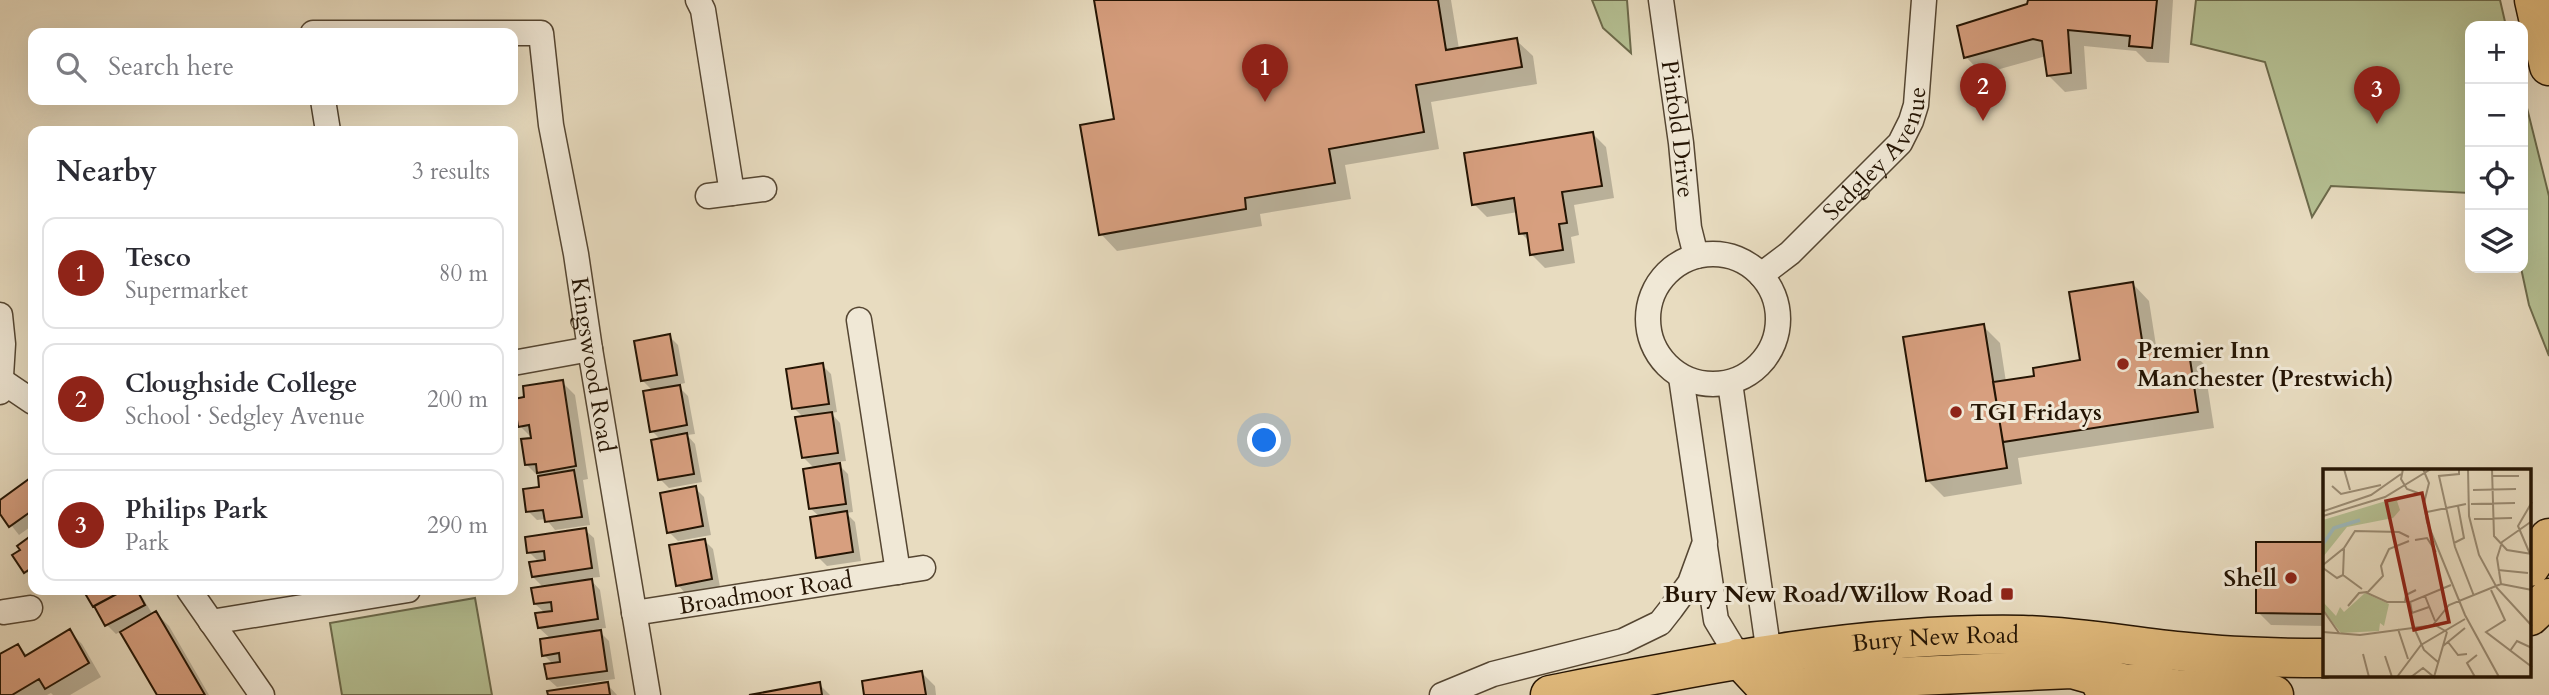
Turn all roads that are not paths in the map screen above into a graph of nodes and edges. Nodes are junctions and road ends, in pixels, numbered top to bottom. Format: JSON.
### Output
{"nodes":[{"id":1,"x":698,"y":0,"type":"edge"},
{"id":2,"x":1661,"y":0,"type":"edge"},
{"id":3,"x":1924,"y":0,"type":"edge"},
{"id":4,"x":2534,"y":0,"type":"edge"},
{"id":5,"x":518,"y":33,"type":"edge"},
{"id":6,"x":2549,"y":66,"type":"edge"},
{"id":7,"x":324,"y":105,"type":"edge"},
{"id":8,"x":327,"y":126,"type":"edge"},
{"id":9,"x":764,"y":189,"type":"dead end"},
{"id":10,"x":1696,"y":256,"type":"junction"},
{"id":11,"x":1761,"y":275,"type":"junction"},
{"id":12,"x":0,"y":315,"type":"edge"},
{"id":13,"x":859,"y":320,"type":"dead end"},
{"id":14,"x":590,"y":349,"type":"junction"},
{"id":15,"x":518,"y":362,"type":"edge"},
{"id":16,"x":1681,"y":377,"type":"junction"},
{"id":17,"x":1730,"y":383,"type":"junction"},
{"id":18,"x":1,"y":387,"type":"edge"},
{"id":19,"x":28,"y":400,"type":"edge"},
{"id":20,"x":2549,"y":538,"type":"edge"},
{"id":21,"x":1705,"y":542,"type":"junction"},
{"id":22,"x":2532,"y":564,"type":"edge"},
{"id":23,"x":923,"y":568,"type":"dead end"},
{"id":24,"x":898,"y":572,"type":"junction"},
{"id":25,"x":192,"y":595,"type":"edge"},
{"id":26,"x":377,"y":595,"type":"edge"},
{"id":27,"x":2549,"y":597,"type":"edge"},
{"id":28,"x":30,"y":608,"type":"dead end"},
{"id":29,"x":1,"y":610,"type":"edge"},
{"id":30,"x":634,"y":613,"type":"junction"},
{"id":31,"x":2532,"y":614,"type":"edge"},
{"id":32,"x":211,"y":622,"type":"junction"},
{"id":33,"x":2323,"y":658,"type":"edge"},
{"id":34,"x":1759,"y":673,"type":"edge"},
{"id":35,"x":2126,"y":684,"type":"junction"},
{"id":36,"x":2176,"y":692,"type":"edge"},
{"id":37,"x":262,"y":695,"type":"edge"},
{"id":38,"x":648,"y":695,"type":"edge"},
{"id":39,"x":1442,"y":695,"type":"edge"},
{"id":40,"x":1550,"y":695,"type":"edge"},
{"id":41,"x":1964,"y":695,"type":"edge"},
{"id":42,"x":2274,"y":695,"type":"edge"}],
"edges":[{"from":1,"to":9,"type":"street"},
{"from":2,"to":10,"type":"street","name":"Pinfold Drive"},
{"from":3,"to":11,"type":"street","name":"Sedgley Avenue"},
{"from":4,"to":6,"type":"highway"},
{"from":5,"to":14,"type":"street","name":"Kingswood Road"},
{"from":7,"to":8,"type":"street"},
{"from":10,"to":11,"type":"street"},
{"from":10,"to":16,"type":"street"},
{"from":11,"to":17,"type":"street"},
{"from":12,"to":18,"type":"street"},
{"from":13,"to":24,"type":"street"},
{"from":14,"to":15,"type":"street"},
{"from":14,"to":30,"type":"street","name":"Kingswood Road"},
{"from":16,"to":17,"type":"street"},
{"from":16,"to":21,"type":"street"},
{"from":17,"to":34,"type":"street"},
{"from":18,"to":19,"type":"street"},
{"from":20,"to":22,"type":"highway"},
{"from":21,"to":34,"type":"street"},
{"from":21,"to":39,"type":"street"},
{"from":23,"to":24,"type":"street","name":"Broadmoor Road"},
{"from":24,"to":30,"type":"street","name":"Broadmoor Road"},
{"from":25,"to":32,"type":"street"},
{"from":26,"to":32,"type":"street"},
{"from":27,"to":31,"type":"highway"},
{"from":28,"to":29,"type":"street"},
{"from":30,"to":38,"type":"street","name":"Kingswood Road"},
{"from":32,"to":37,"type":"street"},
{"from":33,"to":34,"type":"highway","name":"Bury New Road"},
{"from":34,"to":35,"type":"highway"},
{"from":34,"to":40,"type":"highway","name":"Bury New Road"},
{"from":35,"to":36,"type":"highway"},
{"from":35,"to":41,"type":"highway"},
{"from":36,"to":42,"type":"highway"}]}
